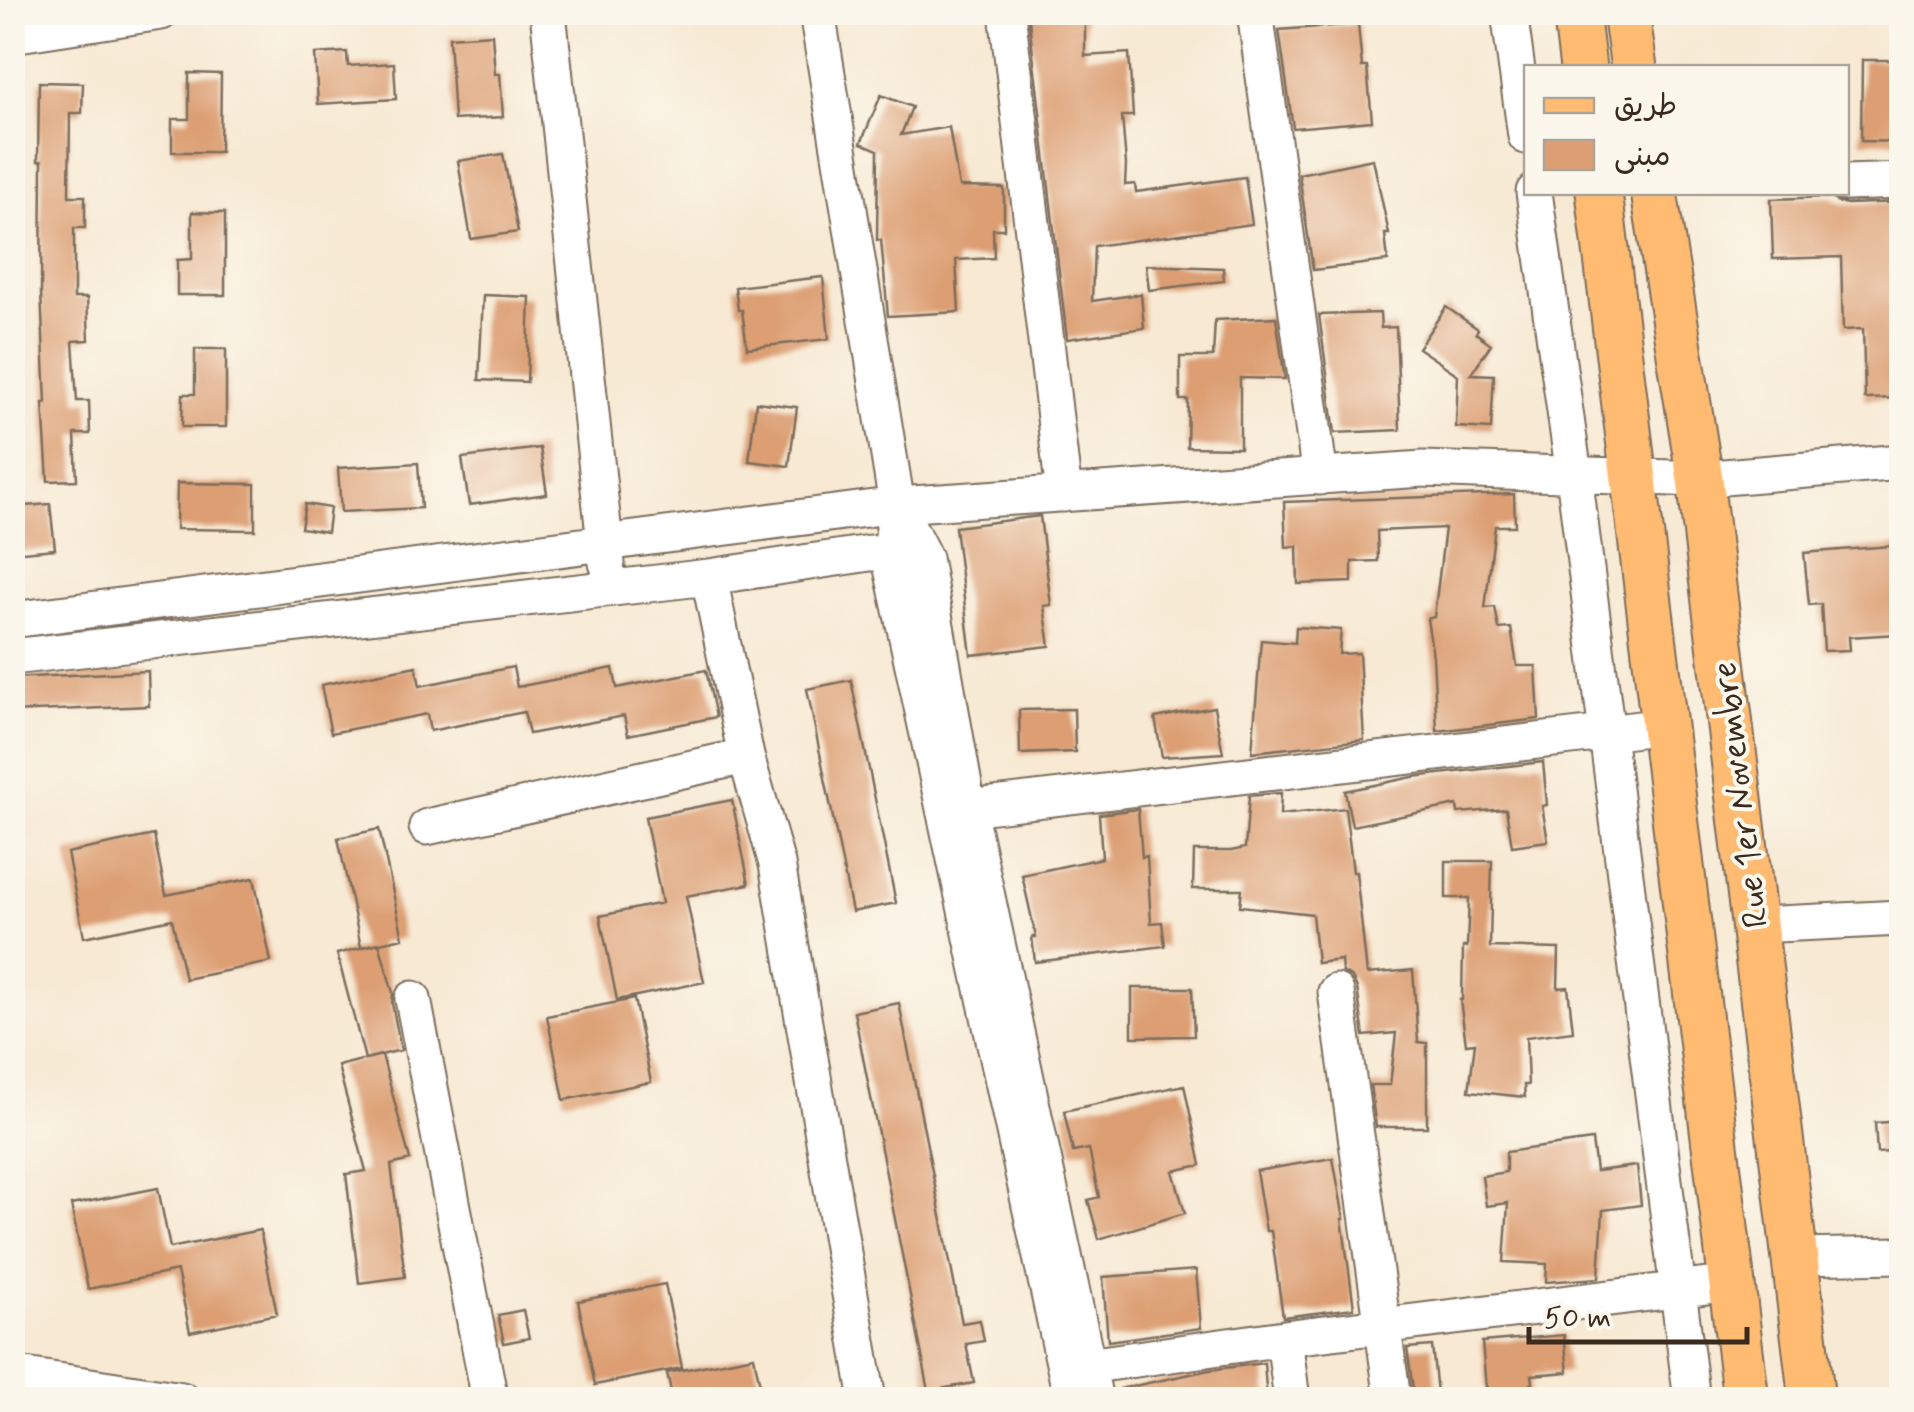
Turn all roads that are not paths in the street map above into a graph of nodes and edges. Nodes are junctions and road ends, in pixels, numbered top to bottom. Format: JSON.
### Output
{"nodes":[{"id":1,"x":160,"y":12,"type":"edge"},
{"id":2,"x":548,"y":12,"type":"edge"},
{"id":3,"x":818,"y":12,"type":"edge"},
{"id":4,"x":1008,"y":12,"type":"edge"},
{"id":5,"x":1255,"y":12,"type":"edge"},
{"id":6,"x":1509,"y":12,"type":"edge"},
{"id":7,"x":1576,"y":12,"type":"edge"},
{"id":8,"x":1626,"y":12,"type":"edge"},
{"id":9,"x":12,"y":35,"type":"edge"},
{"id":10,"x":1583,"y":65,"type":"edge"},
{"id":11,"x":1634,"y":65,"type":"edge"},
{"id":12,"x":1524,"y":121,"type":"edge"},
{"id":13,"x":1902,"y":180,"type":"edge"},
{"id":14,"x":1849,"y":183,"type":"edge"},
{"id":15,"x":1534,"y":195,"type":"edge"},
{"id":16,"x":1598,"y":195,"type":"edge"},
{"id":17,"x":1654,"y":195,"type":"edge"},
{"id":18,"x":1902,"y":462,"type":"edge"},
{"id":19,"x":1574,"y":475,"type":"junction"},
{"id":20,"x":1320,"y":476,"type":"junction"},
{"id":21,"x":1635,"y":478,"type":"junction"},
{"id":22,"x":1700,"y":479,"type":"junction"},
{"id":23,"x":1064,"y":494,"type":"junction"},
{"id":24,"x":897,"y":505,"type":"junction"},
{"id":25,"x":604,"y":543,"type":"junction"},
{"id":26,"x":906,"y":553,"type":"junction"},
{"id":27,"x":709,"y":578,"type":"junction"},
{"id":28,"x":610,"y":588,"type":"junction"},
{"id":29,"x":12,"y":620,"type":"edge"},
{"id":30,"x":12,"y":657,"type":"edge"},
{"id":31,"x":1665,"y":726,"type":"junction"},
{"id":32,"x":1606,"y":733,"type":"junction"},
{"id":33,"x":746,"y":756,"type":"junction"},
{"id":34,"x":968,"y":808,"type":"junction"},
{"id":35,"x":427,"y":827,"type":"dead end"},
{"id":36,"x":1902,"y":918,"type":"edge"},
{"id":37,"x":1754,"y":925,"type":"junction"},
{"id":38,"x":1336,"y":992,"type":"dead end"},
{"id":39,"x":413,"y":999,"type":"dead end"},
{"id":40,"x":1902,"y":1254,"type":"edge"},
{"id":41,"x":1795,"y":1257,"type":"junction"},
{"id":42,"x":1732,"y":1283,"type":"junction"},
{"id":43,"x":1676,"y":1290,"type":"junction"},
{"id":44,"x":1383,"y":1326,"type":"junction"},
{"id":45,"x":1284,"y":1338,"type":"junction"},
{"id":46,"x":12,"y":1374,"type":"edge"},
{"id":47,"x":1091,"y":1383,"type":"edge"},
{"id":48,"x":182,"y":1400,"type":"edge"},
{"id":49,"x":490,"y":1400,"type":"edge"},
{"id":50,"x":868,"y":1400,"type":"edge"},
{"id":51,"x":1072,"y":1400,"type":"edge"},
{"id":52,"x":1292,"y":1400,"type":"edge"},
{"id":53,"x":1394,"y":1400,"type":"edge"},
{"id":54,"x":1692,"y":1400,"type":"edge"},
{"id":55,"x":1746,"y":1400,"type":"edge"},
{"id":56,"x":1812,"y":1400,"type":"edge"}],
"edges":[{"from":1,"to":9,"type":"street"},
{"from":2,"to":25,"type":"street"},
{"from":3,"to":24,"type":"street"},
{"from":4,"to":23,"type":"street"},
{"from":5,"to":20,"type":"street"},
{"from":6,"to":12,"type":"street"},
{"from":7,"to":10,"type":"main road"},
{"from":8,"to":11,"type":"main road"},
{"from":13,"to":14,"type":"street"},
{"from":15,"to":19,"type":"street"},
{"from":16,"to":21,"type":"main road"},
{"from":17,"to":22,"type":"main road","name":"Rue 1er Novembre"},
{"from":18,"to":22,"type":"street"},
{"from":19,"to":20,"type":"street"},
{"from":19,"to":21,"type":"street"},
{"from":19,"to":32,"type":"street"},
{"from":20,"to":23,"type":"street"},
{"from":21,"to":22,"type":"street"},
{"from":21,"to":31,"type":"main road"},
{"from":22,"to":37,"type":"main road","name":"Rue 1er Novembre"},
{"from":23,"to":24,"type":"street"},
{"from":24,"to":25,"type":"street"},
{"from":24,"to":26,"type":"street"},
{"from":25,"to":28,"type":"street"},
{"from":25,"to":29,"type":"street"},
{"from":26,"to":27,"type":"street"},
{"from":26,"to":34,"type":"street"},
{"from":26,"to":51,"type":"street"},
{"from":27,"to":28,"type":"street"},
{"from":27,"to":33,"type":"street"},
{"from":28,"to":30,"type":"street"},
{"from":31,"to":32,"type":"street"},
{"from":31,"to":42,"type":"main road"},
{"from":32,"to":34,"type":"street"},
{"from":32,"to":43,"type":"street"},
{"from":33,"to":35,"type":"street"},
{"from":33,"to":50,"type":"street"},
{"from":34,"to":47,"type":"street"},
{"from":36,"to":37,"type":"street"},
{"from":37,"to":41,"type":"main road","name":"Rue 1er Novembre"},
{"from":38,"to":44,"type":"street"},
{"from":39,"to":49,"type":"street"},
{"from":40,"to":41,"type":"street"},
{"from":41,"to":56,"type":"main road","name":"Rue 1er Novembre"},
{"from":42,"to":43,"type":"street"},
{"from":42,"to":55,"type":"main road"},
{"from":43,"to":44,"type":"street"},
{"from":43,"to":54,"type":"street"},
{"from":44,"to":45,"type":"street"},
{"from":44,"to":53,"type":"street"},
{"from":45,"to":47,"type":"street"},
{"from":45,"to":52,"type":"street"},
{"from":46,"to":48,"type":"street"}]}
